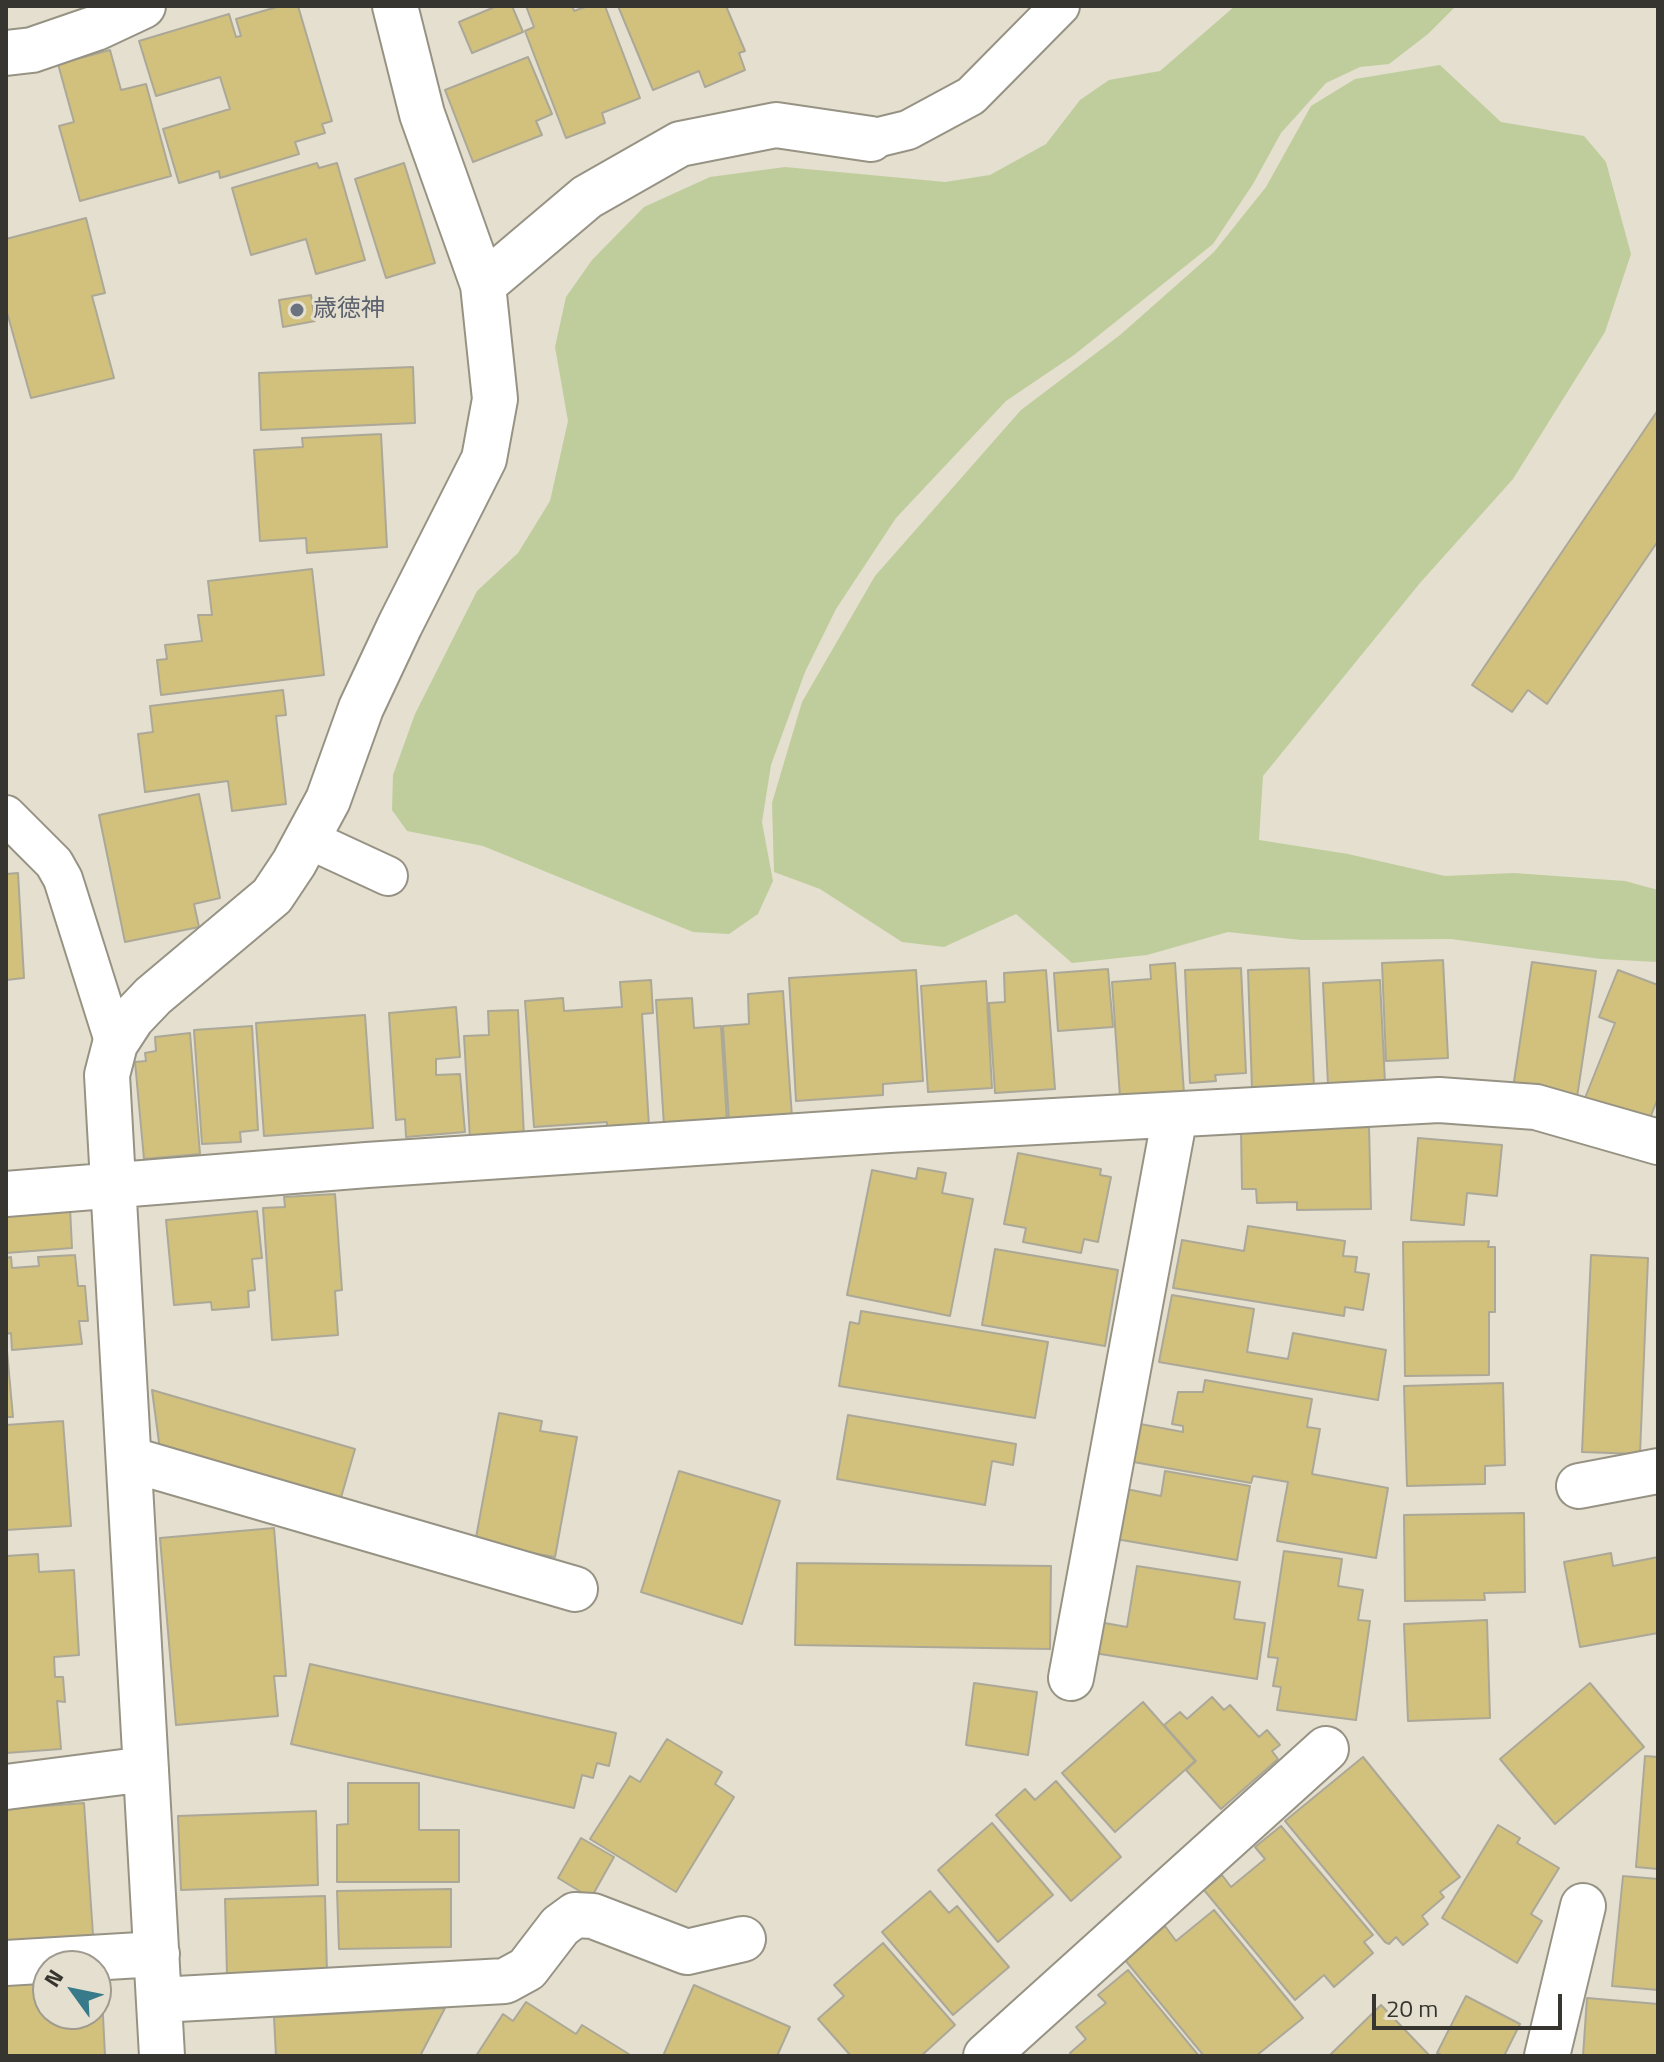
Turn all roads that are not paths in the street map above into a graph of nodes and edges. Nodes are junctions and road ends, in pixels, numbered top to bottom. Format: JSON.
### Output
{"nodes":[{"id":1,"x":143,"y":6,"type":"edge"},
{"id":2,"x":395,"y":6,"type":"edge"},
{"id":3,"x":1060,"y":6,"type":"edge"},
{"id":4,"x":6,"y":53,"type":"edge"},
{"id":5,"x":871,"y":139,"type":"joint"},
{"id":6,"x":483,"y":285,"type":"junction"},
{"id":7,"x":6,"y":815,"type":"edge"},
{"id":8,"x":308,"y":839,"type":"junction"},
{"id":9,"x":388,"y":876,"type":"dead end"},
{"id":10,"x":115,"y":1044,"type":"junction"},
{"id":11,"x":1175,"y":1115,"type":"junction"},
{"id":12,"x":1658,"y":1142,"type":"edge"},
{"id":13,"x":113,"y":1187,"type":"junction"},
{"id":14,"x":6,"y":1194,"type":"edge"},
{"id":15,"x":129,"y":1459,"type":"junction"},
{"id":16,"x":1658,"y":1471,"type":"edge"},
{"id":17,"x":1579,"y":1486,"type":"dead end"},
{"id":18,"x":575,"y":1589,"type":"dead end"},
{"id":19,"x":1071,"y":1678,"type":"dead end"},
{"id":20,"x":1326,"y":1749,"type":"dead end"},
{"id":21,"x":146,"y":1769,"type":"junction"},
{"id":22,"x":6,"y":1787,"type":"edge"},
{"id":23,"x":1583,"y":1906,"type":"dead end"},
{"id":24,"x":743,"y":1939,"type":"dead end"},
{"id":25,"x":157,"y":1954,"type":"junction"},
{"id":26,"x":6,"y":1963,"type":"edge"},
{"id":27,"x":159,"y":2000,"type":"junction"},
{"id":28,"x":162,"y":2056,"type":"edge"},
{"id":29,"x":986,"y":2056,"type":"edge"},
{"id":30,"x":1547,"y":2056,"type":"edge"}],
"edges":[{"from":1,"to":4,"type":"street"},
{"from":2,"to":6,"type":"street"},
{"from":3,"to":5,"type":"lane"},
{"from":5,"to":6,"type":"street"},
{"from":6,"to":8,"type":"street"},
{"from":7,"to":10,"type":"lane"},
{"from":8,"to":9,"type":"lane"},
{"from":8,"to":10,"type":"street"},
{"from":10,"to":13,"type":"street"},
{"from":11,"to":12,"type":"street"},
{"from":11,"to":13,"type":"street"},
{"from":11,"to":19,"type":"street"},
{"from":13,"to":14,"type":"street"},
{"from":13,"to":15,"type":"street"},
{"from":15,"to":18,"type":"street"},
{"from":15,"to":21,"type":"street"},
{"from":16,"to":17,"type":"street"},
{"from":20,"to":29,"type":"street"},
{"from":21,"to":22,"type":"street"},
{"from":21,"to":25,"type":"street"},
{"from":23,"to":30,"type":"street"},
{"from":24,"to":27,"type":"street"},
{"from":25,"to":26,"type":"street"},
{"from":25,"to":27,"type":"street"},
{"from":27,"to":28,"type":"street"}]}
